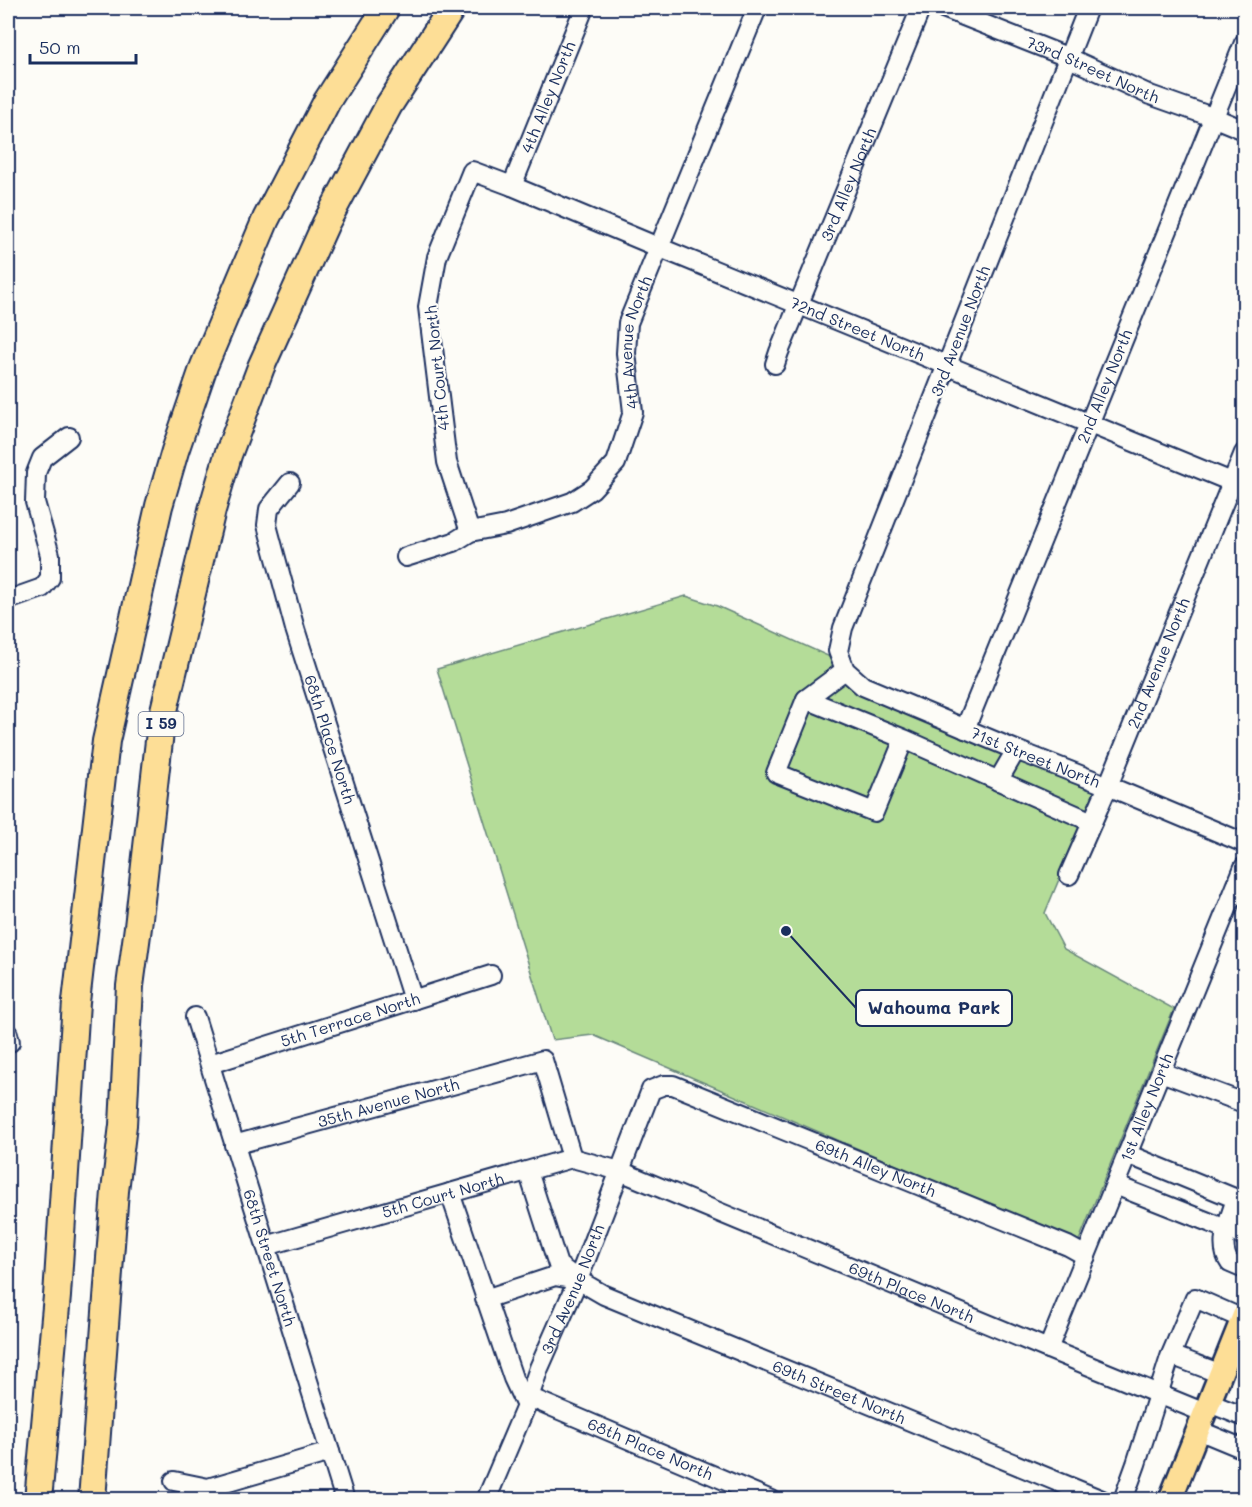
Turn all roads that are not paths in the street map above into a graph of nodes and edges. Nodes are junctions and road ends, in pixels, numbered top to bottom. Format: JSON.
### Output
{"nodes":[{"id":1,"x":386,"y":8,"type":"edge"},
{"id":2,"x":452,"y":8,"type":"edge"},
{"id":3,"x":584,"y":8,"type":"edge"},
{"id":4,"x":757,"y":8,"type":"edge"},
{"id":5,"x":921,"y":8,"type":"edge"},
{"id":6,"x":943,"y":8,"type":"edge"},
{"id":7,"x":1088,"y":8,"type":"edge"},
{"id":8,"x":1245,"y":44,"type":"edge"},
{"id":9,"x":1067,"y":57,"type":"junction"},
{"id":10,"x":1215,"y":118,"type":"junction"},
{"id":11,"x":1245,"y":130,"type":"edge"},
{"id":12,"x":471,"y":171,"type":"joint"},
{"id":13,"x":512,"y":186,"type":"junction"},
{"id":14,"x":658,"y":247,"type":"junction"},
{"id":15,"x":799,"y":304,"type":"junction"},
{"id":16,"x":775,"y":364,"type":"dead end"},
{"id":17,"x":947,"y":365,"type":"junction"},
{"id":18,"x":1090,"y":423,"type":"junction"},
{"id":19,"x":69,"y":437,"type":"dead end"},
{"id":20,"x":1245,"y":453,"type":"edge"},
{"id":21,"x":290,"y":483,"type":"dead end"},
{"id":22,"x":1239,"y":484,"type":"edge"},
{"id":23,"x":470,"y":532,"type":"junction"},
{"id":24,"x":406,"y":557,"type":"dead end"},
{"id":25,"x":14,"y":598,"type":"edge"},
{"id":26,"x":842,"y":663,"type":"junction"},
{"id":27,"x":806,"y":699,"type":"junction"},
{"id":28,"x":965,"y":729,"type":"junction"},
{"id":29,"x":904,"y":739,"type":"junction"},
{"id":30,"x":1016,"y":750,"type":"junction"},
{"id":31,"x":998,"y":781,"type":"junction"},
{"id":32,"x":1108,"y":786,"type":"junction"},
{"id":33,"x":1092,"y":822,"type":"junction"},
{"id":34,"x":1245,"y":843,"type":"edge"},
{"id":35,"x":1245,"y":867,"type":"edge"},
{"id":36,"x":1069,"y":875,"type":"dead end"},
{"id":37,"x":491,"y":975,"type":"dead end"},
{"id":38,"x":413,"y":1000,"type":"junction"},
{"id":39,"x":195,"y":1017,"type":"dead end"},
{"id":40,"x":210,"y":1064,"type":"junction"},
{"id":41,"x":1161,"y":1072,"type":"junction"},
{"id":42,"x":664,"y":1085,"type":"joint"},
{"id":43,"x":1245,"y":1103,"type":"edge"},
{"id":44,"x":234,"y":1145,"type":"junction"},
{"id":45,"x":1127,"y":1154,"type":"junction"},
{"id":46,"x":572,"y":1158,"type":"junction"},
{"id":47,"x":528,"y":1171,"type":"junction"},
{"id":48,"x":620,"y":1171,"type":"junction"},
{"id":49,"x":1180,"y":1176,"type":"junction"},
{"id":50,"x":1115,"y":1185,"type":"junction"},
{"id":51,"x":450,"y":1193,"type":"junction"},
{"id":52,"x":1240,"y":1201,"type":"edge"},
{"id":53,"x":1168,"y":1206,"type":"junction"},
{"id":54,"x":1226,"y":1229,"type":"junction"},
{"id":55,"x":1245,"y":1236,"type":"edge"},
{"id":56,"x":266,"y":1246,"type":"junction"},
{"id":57,"x":1086,"y":1256,"type":"junction"},
{"id":58,"x":1245,"y":1269,"type":"edge"},
{"id":59,"x":578,"y":1280,"type":"junction"},
{"id":60,"x":485,"y":1299,"type":"junction"},
{"id":61,"x":1243,"y":1323,"type":"edge"},
{"id":62,"x":1048,"y":1349,"type":"junction"},
{"id":63,"x":1171,"y":1355,"type":"junction"},
{"id":64,"x":1221,"y":1374,"type":"junction"},
{"id":65,"x":1159,"y":1394,"type":"junction"},
{"id":66,"x":528,"y":1401,"type":"junction"},
{"id":67,"x":1243,"y":1412,"type":"edge"},
{"id":68,"x":1204,"y":1415,"type":"junction"},
{"id":69,"x":1239,"y":1447,"type":"edge"},
{"id":70,"x":330,"y":1452,"type":"junction"},
{"id":71,"x":174,"y":1481,"type":"dead end"},
{"id":72,"x":38,"y":1500,"type":"edge"},
{"id":73,"x":92,"y":1500,"type":"edge"},
{"id":74,"x":345,"y":1500,"type":"edge"},
{"id":75,"x":486,"y":1500,"type":"edge"},
{"id":76,"x":771,"y":1500,"type":"edge"},
{"id":77,"x":1102,"y":1500,"type":"edge"},
{"id":78,"x":1123,"y":1500,"type":"edge"},
{"id":79,"x":1170,"y":1500,"type":"edge"}],
"edges":[{"from":1,"to":72,"type":"highway"},
{"from":2,"to":73,"type":"highway","number":"I 59"},
{"from":3,"to":13,"type":"street","name":"4th Alley North"},
{"from":4,"to":14,"type":"street","name":"4th Avenue North"},
{"from":5,"to":15,"type":"street","name":"3rd Alley North"},
{"from":6,"to":9,"type":"street","name":"73rd Street North"},
{"from":7,"to":9,"type":"street","name":"3rd Avenue North"},
{"from":8,"to":10,"type":"street","name":"2nd Alley North"},
{"from":9,"to":10,"type":"street","name":"73rd Street North"},
{"from":9,"to":17,"type":"street","name":"3rd Avenue North"},
{"from":10,"to":11,"type":"street","name":"73rd Street North"},
{"from":10,"to":18,"type":"street","name":"2nd Alley North"},
{"from":12,"to":13,"type":"street","name":"72nd Street North"},
{"from":12,"to":23,"type":"street","name":"4th Court North"},
{"from":13,"to":14,"type":"street","name":"72nd Street North"},
{"from":14,"to":15,"type":"street","name":"72nd Street North"},
{"from":14,"to":23,"type":"street","name":"4th Avenue North"},
{"from":15,"to":16,"type":"street","name":"3rd Alley North"},
{"from":15,"to":17,"type":"street","name":"72nd Street North"},
{"from":17,"to":18,"type":"street","name":"72nd Street North"},
{"from":17,"to":26,"type":"street","name":"3rd Avenue North"},
{"from":18,"to":22,"type":"street","name":"72nd Street North"},
{"from":18,"to":28,"type":"street","name":"2nd Alley North"},
{"from":19,"to":25,"type":"street"},
{"from":20,"to":22,"type":"street","name":"2nd Avenue North"},
{"from":21,"to":38,"type":"street","name":"68th Place North"},
{"from":22,"to":32,"type":"street","name":"2nd Avenue North"},
{"from":23,"to":24,"type":"street","name":"4th Avenue North"},
{"from":26,"to":27,"type":"street"},
{"from":26,"to":28,"type":"street","name":"71st Street North"},
{"from":27,"to":29,"type":"street"},
{"from":27,"to":29,"type":"street"},
{"from":28,"to":30,"type":"street","name":"71st Street North"},
{"from":29,"to":31,"type":"street"},
{"from":30,"to":31,"type":"street"},
{"from":30,"to":32,"type":"street","name":"71st Street North"},
{"from":31,"to":33,"type":"street"},
{"from":32,"to":33,"type":"street","name":"2nd Avenue North"},
{"from":32,"to":34,"type":"street","name":"71st Street North"},
{"from":33,"to":36,"type":"street","name":"2nd Avenue North"},
{"from":35,"to":41,"type":"street","name":"1st Alley North"},
{"from":37,"to":38,"type":"street","name":"5th Terrace North"},
{"from":38,"to":40,"type":"street","name":"5th Terrace North"},
{"from":39,"to":40,"type":"street","name":"68th Street North"},
{"from":40,"to":44,"type":"street","name":"68th Street North"},
{"from":41,"to":43,"type":"street"},
{"from":41,"to":45,"type":"street","name":"1st Alley North"},
{"from":42,"to":48,"type":"street","name":"3rd Avenue North"},
{"from":42,"to":57,"type":"street","name":"69th Alley North"},
{"from":44,"to":46,"type":"street","name":"35th Avenue North"},
{"from":44,"to":56,"type":"street","name":"68th Street North"},
{"from":45,"to":49,"type":"street"},
{"from":45,"to":50,"type":"street","name":"1st Alley North"},
{"from":46,"to":47,"type":"street","name":"5th Court North"},
{"from":46,"to":48,"type":"street"},
{"from":47,"to":51,"type":"street","name":"5th Court North"},
{"from":47,"to":59,"type":"street"},
{"from":48,"to":59,"type":"street","name":"3rd Avenue North"},
{"from":48,"to":62,"type":"street","name":"69th Place North"},
{"from":49,"to":52,"type":"street"},
{"from":49,"to":53,"type":"street"},
{"from":50,"to":53,"type":"street"},
{"from":50,"to":57,"type":"street","name":"1st Alley North"},
{"from":51,"to":56,"type":"street","name":"5th Court North"},
{"from":51,"to":60,"type":"street"},
{"from":52,"to":54,"type":"street"},
{"from":53,"to":54,"type":"street"},
{"from":54,"to":55,"type":"street"},
{"from":54,"to":58,"type":"street"},
{"from":56,"to":70,"type":"street","name":"68th Street North"},
{"from":57,"to":62,"type":"street","name":"1st Alley North"},
{"from":59,"to":60,"type":"street"},
{"from":59,"to":66,"type":"street","name":"3rd Avenue North"},
{"from":59,"to":77,"type":"street","name":"69th Street North"},
{"from":60,"to":66,"type":"street"},
{"from":61,"to":63,"type":"street"},
{"from":61,"to":64,"type":"main road"},
{"from":62,"to":65,"type":"street","name":"69th Place North"},
{"from":63,"to":64,"type":"street"},
{"from":63,"to":65,"type":"street"},
{"from":64,"to":68,"type":"main road"},
{"from":65,"to":68,"type":"street","name":"69th Place North"},
{"from":65,"to":78,"type":"street"},
{"from":66,"to":75,"type":"street","name":"3rd Avenue North"},
{"from":66,"to":76,"type":"street","name":"68th Place North"},
{"from":67,"to":68,"type":"street"},
{"from":67,"to":69,"type":"street"},
{"from":68,"to":69,"type":"street"},
{"from":68,"to":79,"type":"main road"},
{"from":70,"to":71,"type":"street"},
{"from":70,"to":74,"type":"street","name":"68th Street North"}]}
